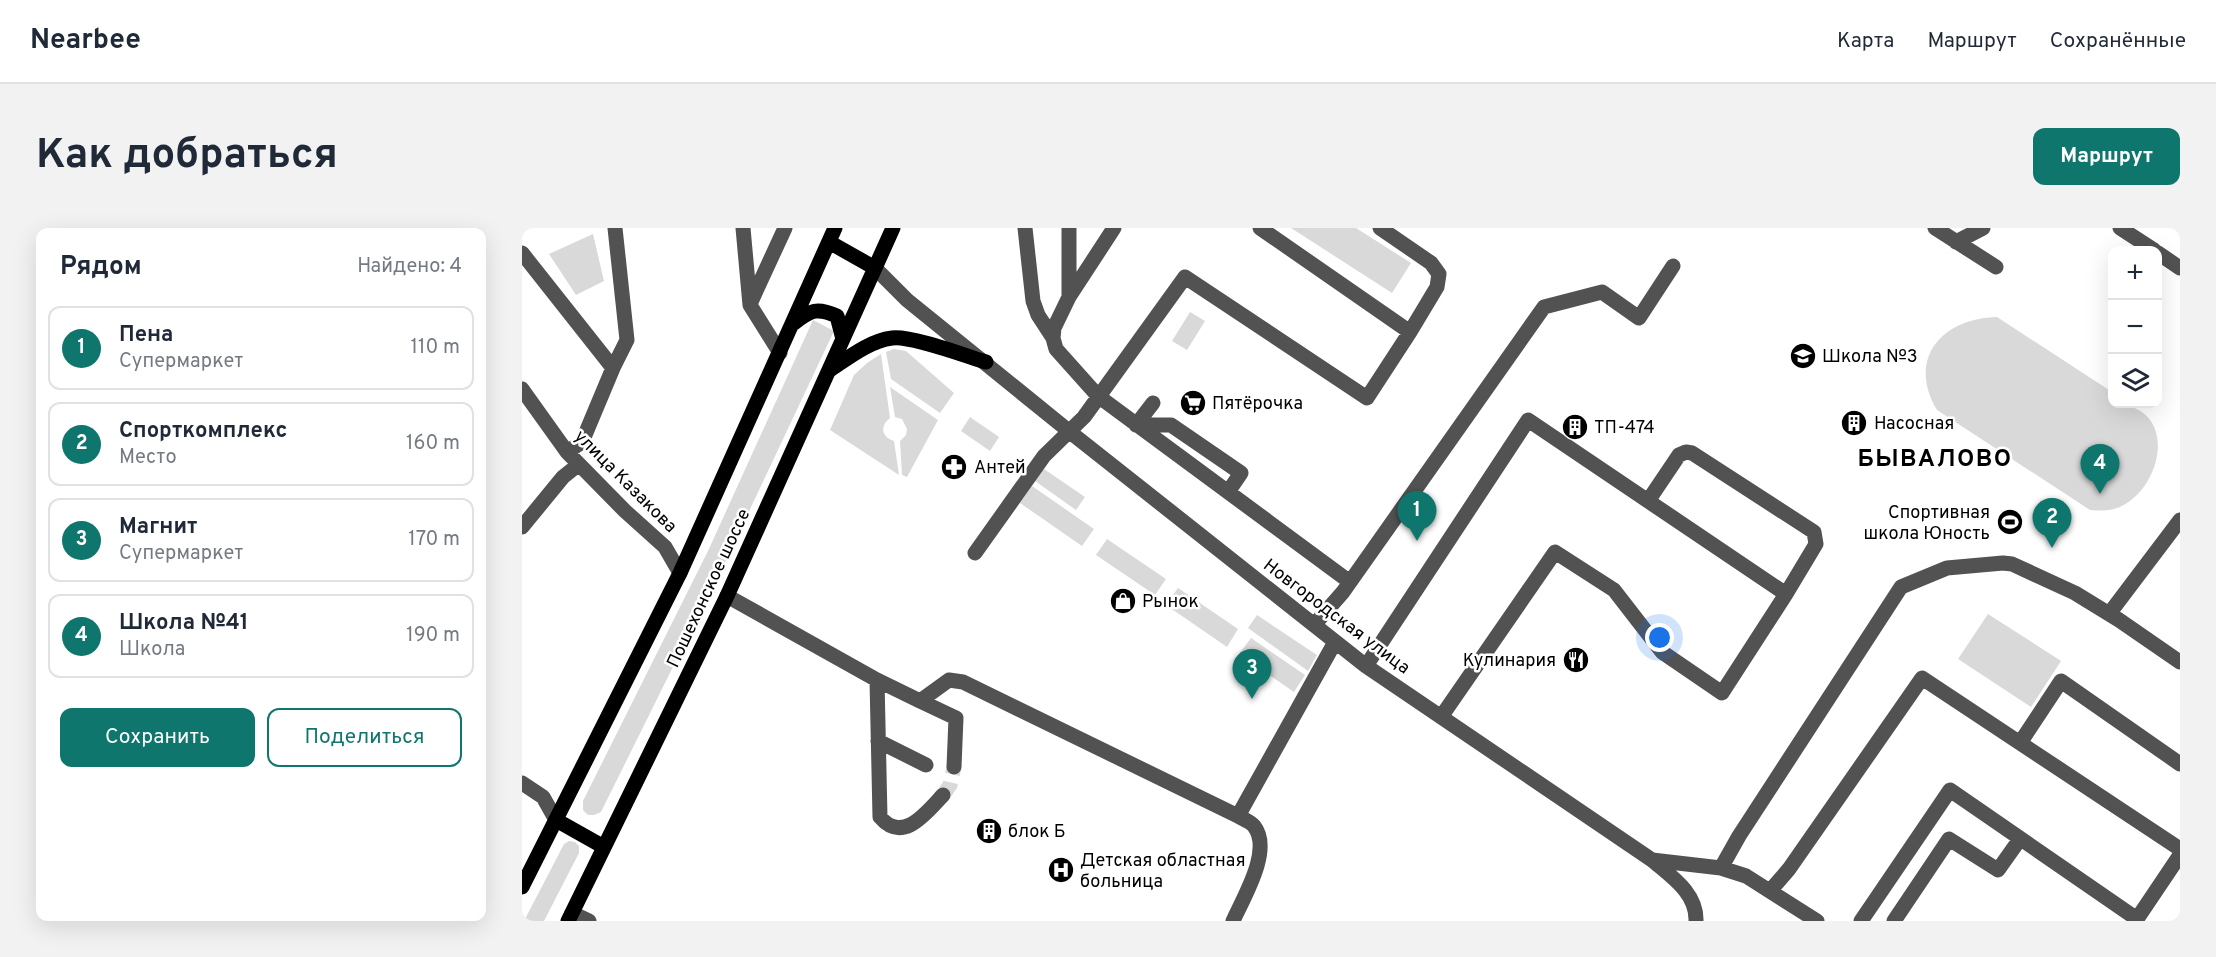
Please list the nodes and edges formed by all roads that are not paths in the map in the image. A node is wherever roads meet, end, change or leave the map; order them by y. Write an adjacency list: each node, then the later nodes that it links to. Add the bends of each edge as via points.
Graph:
1 (615, 228): 30 (street, via 627,340)
2 (743, 228): 23 (street)
3 (785, 228): 23 (street)
4 (893, 228): 20 (main road, Пошехонское шоссе)
5 (1025, 228): 26 (street, via 1033,301)
6 (1069, 228): 22 (street)
7 (1114, 228): 22 (street)
8 (1260, 228): 25 (street)
9 (1380, 228): 25 (street, via 1431,263 1439,274 1437,288)
10 (1935, 228): 14 (street)
11 (1982, 228): 14 (street)
12 (2120, 228): 15 (street)
13 (832, 235): 20 (main road, Пошехонское шоссе); 24 (main road, Пошехонское шоссе)
14 (1956, 242): 19 (street)
15 (2148, 246)
16 (522, 253): 30 (street)
17 (2162, 256): 21 (street)
18 (1673, 266): 45 (street, via 1639,318 1602,292 1544,307)
19 (1996, 267)
20 (875, 268): 27 (main road, Пошехонское шоссе); 29 (street, Новгородская улица)
21 (2180, 268)
22 (1069, 297): 26 (street)
23 (750, 305): 28 (street)
24 (793, 323): 27 (main road, via 809,312 824,310 837,316); 28 (main road, Пошехонское шоссе)
25 (1410, 332): 33 (street, via 1367,398 1185,277)
26 (1053, 338): 33 (street, via 1056,349)
27 (843, 339): 31 (main road, Пошехонское шоссе)
28 (780, 353): 44 (main road, Пошехонское шоссе)
29 (986, 363): 31 (main road, via 893,338 862,349); 36 (street, Новгородская улица)
30 (613, 368): 37 (street, via 582,442)
31 (830, 370): 47 (main road, Пошехонское шоссе)
32 (522, 389): 37 (street, улица Казакова)
33 (1098, 396): 35 (street); 36 (street)
34 (1153, 403): 35 (street)
35 (1137, 425): 39 (street); 39 (street, via 1171,425 1241,474)
36 (1070, 432): 43 (street, via 1044,456); 49 (street, Новгородская улица)
37 (567, 452): 38 (street, улица Казакова)
38 (578, 465): 42 (street, via 563,477); 44 (street, улица Казакова, via 665,547)
39 (1228, 492): 45 (street)
40 (1647, 501): 46 (street); 46 (street, via 1679,455 1692,453 1814,532 1816,544); 52 (street, via 1528,420)
41 (2180, 520): 48 (street)
42 (522, 527)
43 (975, 553)
44 (680, 573): 64 (main road, Пошехонское шоссе)
45 (1350, 582): 49 (street)
46 (1786, 594): 55 (street, via 1722,693 1662,652 1614,590 1555,552)
47 (727, 596): 53 (street); 66 (main road, Пошехонское шоссе)
48 (2109, 614): 51 (street); 70 (street, via 2075,593 2012,564 1947,568 1901,587)
49 (1314, 625): 50 (street, Новгородская улица)
50 (1335, 642): 52 (street, Новгородская улица); 63 (street)
51 (2180, 662)
52 (1366, 666): 55 (street, Новгородская улица)
53 (878, 680): 54 (street); 56 (street)
54 (920, 701): 60 (street, via 956,718); 63 (street, via 949,680 963,682)
55 (1441, 717): 69 (street, Новгородская улица)
56 (878, 741): 59 (street); 62 (street, via 880,817 887,825 900,828 915,823)
57 (2020, 743): 58 (street, via 2061,681); 67 (street); 72 (street, via 1922,678)
58 (2180, 764)
59 (926, 765)
60 (954, 767)
61 (522, 783): 64 (street, via 543,797)
62 (943, 795)
63 (1238, 816): 75 (street, via 1255,826 1260,859)
64 (556, 820): 66 (main road); 71 (main road, Пошехонское шоссе)
65 (2020, 839): 68 (street, via 2137,919); 78 (street, via 1950,790); 79 (street, via 1998,870 1949,839)
66 (604, 847): 73 (main road, Пошехонское шоссе)
67 (2180, 849)
68 (2180, 855)
69 (1652, 860): 70 (street, Новгородская улица); 76 (street, via 1691,896)
70 (1721, 868): 72 (street, Новгородская улица, via 1746,876)
71 (522, 887)
72 (1770, 891): 77 (street, Новгородская улица)
73 (570, 917): 74 (street)
74 (589, 921)
75 (1233, 921)
76 (1696, 921)
77 (1817, 921)
78 (1861, 921)
79 (1894, 921)

